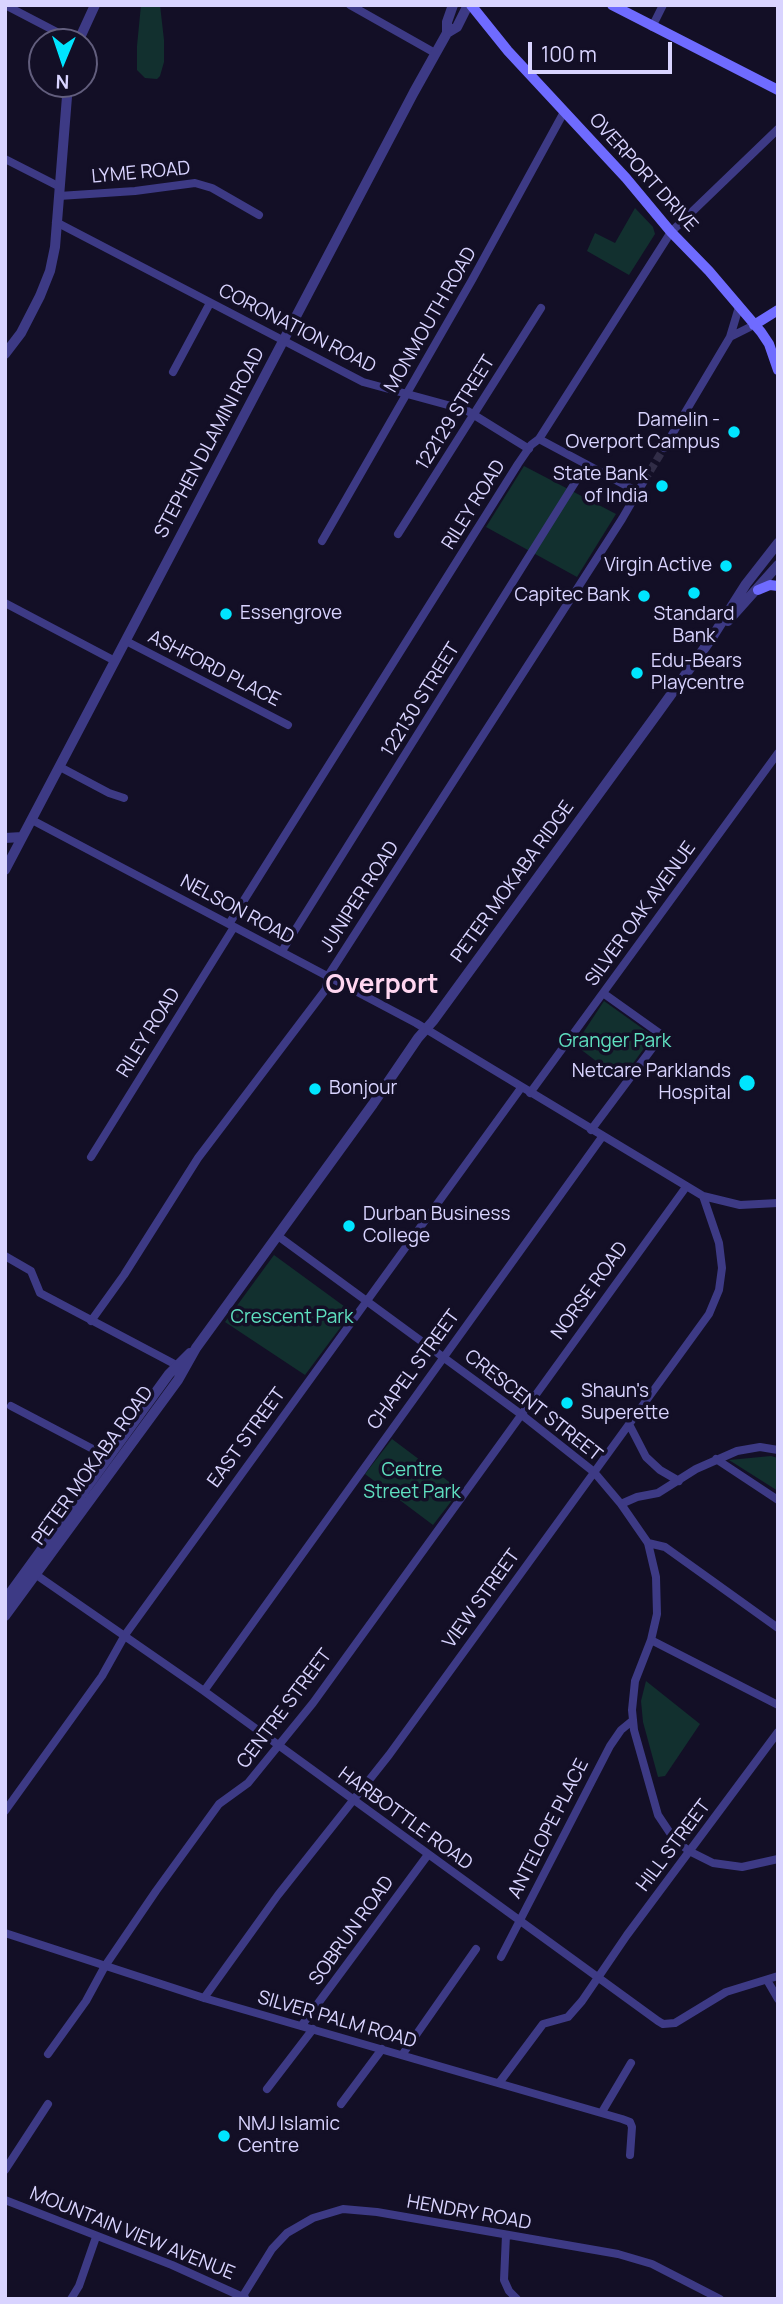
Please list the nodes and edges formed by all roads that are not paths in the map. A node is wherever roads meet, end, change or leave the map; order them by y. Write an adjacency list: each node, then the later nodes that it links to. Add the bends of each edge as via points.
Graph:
1 (5, 5): 9 (street)
2 (95, 5): 10 (street)
3 (350, 5): 12 (street)
4 (453, 5): 11 (street, STEPHEN DLAMINI ROAD)
5 (469, 5): 11 (street, STEPHEN DLAMINI ROAD, via 457,27); 15 (main road, OVERPORT DRIVE)
6 (612, 5): 8 (main road)
7 (663, 5): 8 (street)
8 (652, 27): 13 (main road)
9 (50, 28)
10 (84, 28)
11 (447, 33): 12 (street, STEPHEN DLAMINI ROAD)
12 (435, 53): 28 (street, STEPHEN DLAMINI ROAD)
13 (778, 90)
14 (67, 98): 18 (street)
15 (564, 112): 21 (main road, OVERPORT DRIVE); 32 (street, MONMOUTH ROAD)
16 (778, 129): 21 (street, RILEY ROAD)
17 (5, 159): 18 (street)
18 (59, 191): 19 (street, LYME ROAD, via 135,191 195,183); 20 (street)
19 (259, 215)
20 (56, 222): 22 (street, CORONATION ROAD); 29 (street, via 50,271 21,333)
21 (671, 232): 23 (main road, OVERPORT DRIVE); 34 (street, RILEY ROAD)
22 (210, 303): 28 (street, CORONATION ROAD); 31 (street)
23 (739, 307): 26 (main road, OVERPORT DRIVE); 27 (street)
24 (541, 308): 33 (street, 122129 STREET)
25 (778, 310): 26 (main road)
26 (754, 325): 27 (street); 30 (main road, OVERPORT DRIVE, via 769,344)
27 (730, 337): 35 (street)
28 (284, 340): 32 (street, CORONATION ROAD, via 363,382); 48 (street, STEPHEN DLAMINI ROAD)
29 (5, 354)
30 (778, 370)
31 (173, 372)
32 (407, 393): 33 (street, CORONATION ROAD); 41 (street, MONMOUTH ROAD)
33 (474, 414): 36 (street, CORONATION ROAD); 40 (street, 122129 STREET)
34 (539, 439): 36 (street, RILEY ROAD); 37 (street)
35 (664, 448)
36 (528, 449): 58 (street, RILEY ROAD)
37 (586, 465): 39 (street); 59 (street, 122130 STREET)
38 (644, 481): 39 (street, JUNIPER ROAD)
39 (638, 492): 60 (street, JUNIPER ROAD)
40 (398, 534)
41 (322, 541)
42 (778, 543): 47 (street, PETER MOKABA RIDGE)
43 (778, 565): 45 (street, PETER MOKABA RIDGE)
44 (778, 586): 45 (main road)
45 (758, 590): 47 (street, PETER MOKABA RIDGE)
46 (5, 603): 49 (street)
47 (711, 639): 62 (street, PETER MOKABA RIDGE)
48 (126, 641): 49 (street, STEPHEN DLAMINI ROAD); 50 (street, ASHFORD PLACE)
49 (115, 661): 52 (street, STEPHEN DLAMINI ROAD)
50 (288, 725)
51 (778, 753): 61 (street, SILVER OAK AVENUE)
52 (60, 767): 53 (street); 54 (street, STEPHEN DLAMINI ROAD)
53 (124, 797)
54 (32, 820): 55 (street, STEPHEN DLAMINI ROAD); 58 (street, NELSON ROAD)
55 (22, 837): 56 (street); 57 (street, STEPHEN DLAMINI ROAD)
56 (5, 838)
57 (7, 864)
58 (232, 925): 59 (street, NELSON ROAD); 67 (street, RILEY ROAD)
59 (282, 951): 60 (street, NELSON ROAD)
60 (328, 976): 62 (street, NELSON ROAD); 74 (street, JUNIPER ROAD, via 324,993 198,1158)
61 (603, 993): 64 (street, SILVER OAK AVENUE); 65 (street, via 662,1035)
62 (426, 1030): 63 (street, NELSON ROAD); 71 (street, PETER MOKABA RIDGE)
63 (521, 1088): 64 (street, NELSON ROAD); 73 (street, EAST STREET)
64 (530, 1093): 65 (street, NELSON ROAD)
65 (591, 1130): 66 (street, NELSON ROAD)
66 (602, 1137): 68 (street, NELSON ROAD); 75 (street, CHAPEL STREET)
67 (91, 1157)
68 (686, 1186): 69 (street, NELSON ROAD); 78 (street, NORSE ROAD)
69 (703, 1196): 70 (street, NELSON ROAD, via 740,1205); 79 (street, VIEW STREET, via 721,1256 715,1303)
70 (778, 1203)
71 (278, 1236): 73 (street, CRESCENT STREET); 76 (street, PETER MOKABA RIDGE)
72 (5, 1256): 74 (street, via 31,1271 40,1293)
73 (366, 1301): 75 (street, CRESCENT STREET); 95 (street, EAST STREET)
74 (91, 1321): 76 (street)
75 (442, 1357): 78 (street, CRESCENT STREET); 97 (street, CHAPEL STREET)
76 (180, 1367): 82 (street, PETER MOKABA ROAD); 89 (street, PETER MOKABA ROAD)
77 (11, 1406): 82 (street)
78 (522, 1415): 84 (street, CRESCENT STREET); 101 (street, CENTRE STREET)
79 (630, 1426): 84 (street, VIEW STREET); 85 (street, via 646,1457)
80 (778, 1438): 81 (street)
81 (774, 1449): 83 (street, via 737,1451)
82 (108, 1457): 88 (street, PETER MOKABA ROAD)
83 (716, 1459): 85 (street); 86 (street)
84 (594, 1472): 87 (street, CRESCENT STREET); 102 (street, VIEW STREET)
85 (679, 1481): 87 (street)
86 (778, 1500)
87 (621, 1504): 90 (street, CRESCENT STREET)
88 (68, 1512): 89 (street); 92 (street, PETER MOKABA ROAD)
89 (78, 1517): 91 (street, PETER MOKABA ROAD)
90 (648, 1543): 94 (street, via 665,1547); 96 (street, CRESCENT STREET, via 657,1595)
91 (35, 1574): 93 (street, PETER MOKABA ROAD); 95 (street, HARBOTTLE ROAD)
92 (5, 1600)
93 (5, 1616)
94 (778, 1628)
95 (125, 1635): 97 (street, HARBOTTLE ROAD); 103 (street, EAST STREET, via 102,1676)
96 (651, 1640): 98 (street); 99 (street, CRESCENT STREET, via 635,1681)
97 (204, 1691): 101 (street, HARBOTTLE ROAD)
98 (778, 1705)
99 (632, 1721): 104 (street, CRESCENT STREET, via 658,1815 674,1839); 107 (street, ANTELOPE PLACE, via 610,1746)
100 (778, 1732): 104 (street, HILL STREET)
101 (279, 1746): 102 (street, HARBOTTLE ROAD); 111 (street, CENTRE STREET, via 248,1783 219,1804)
102 (352, 1801): 105 (street, HARBOTTLE ROAD); 115 (street, VIEW STREET)
103 (5, 1811)
104 (690, 1852): 106 (street, CRESCENT STREET, via 727,1866); 113 (street, HILL STREET)
105 (427, 1856): 107 (street, HARBOTTLE ROAD); 117 (street, SOBRUN ROAD)
106 (778, 1859)
107 (519, 1922): 110 (street, ANTELOPE PLACE); 113 (street, HARBOTTLE ROAD)
108 (5, 1933): 111 (street, SILVER PALM ROAD)
109 (476, 1949): 121 (street)
110 (501, 1957)
111 (105, 1966): 115 (street, SILVER PALM ROAD); 120 (street, CENTRE STREET)
112 (778, 1976): 114 (street)
113 (597, 1978): 114 (street, HARBOTTLE ROAD, via 668,2024 686,2019 726,1992); 123 (street, HILL STREET, via 572,2014 540,2027)
114 (767, 1980): 116 (street)
115 (204, 1998): 117 (street, SILVER PALM ROAD)
116 (778, 1999)
117 (302, 2025): 118 (street, SILVER PALM ROAD)
118 (313, 2029): 119 (street, SILVER PALM ROAD); 124 (street)
119 (382, 2049): 121 (street, SILVER PALM ROAD); 126 (street)
120 (48, 2054)
121 (402, 2055): 123 (street, SILVER PALM ROAD)
122 (631, 2063): 127 (street)
123 (499, 2083): 127 (street, SILVER PALM ROAD)
124 (267, 2089)
125 (48, 2104): 129 (street)
126 (341, 2104)
127 (602, 2112): 128 (street, SILVER PALM ROAD, via 631,2124)
128 (629, 2155)
129 (5, 2171)
130 (5, 2200): 132 (street, MOUNTAIN VIEW AVENUE)
131 (506, 2235): 133 (street, HENDRY ROAD, via 377,2212 334,2211 287,2233); 135 (street, via 504,2280); 136 (street, HENDRY ROAD, via 636,2259)
132 (96, 2237): 133 (street, MOUNTAIN VIEW AVENUE); 134 (street)
133 (243, 2298)
134 (71, 2299)
135 (517, 2299)
136 (720, 2299)

